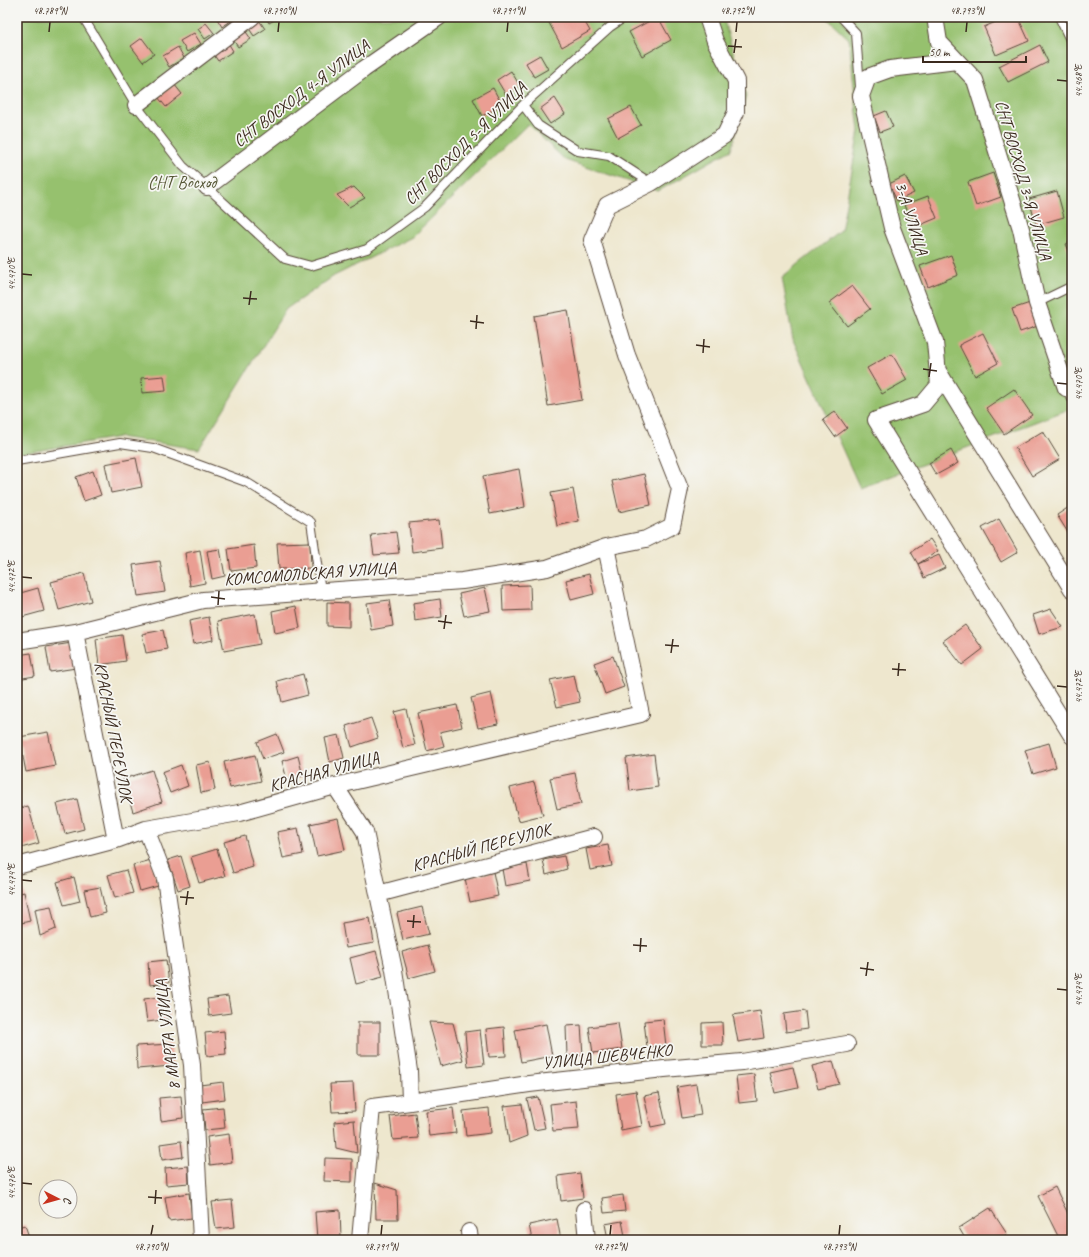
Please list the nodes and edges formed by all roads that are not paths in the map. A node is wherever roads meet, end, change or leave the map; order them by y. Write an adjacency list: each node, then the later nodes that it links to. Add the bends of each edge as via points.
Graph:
1 (83, 17): 12 (lane)
2 (252, 17): 12 (street)
3 (439, 17): 15 (street, СНТ ВОСХОД 4-Я УЛИЦА, via 364,69)
4 (625, 17): 13 (lane, СНТ ВОСХОД 5-Я УЛИЦА, via 610,27)
5 (707, 17): 14 (street, via 715,41 736,81 736,112 725,136)
6 (841, 17): 11 (lane, via 856,33)
7 (935, 17): 10 (street, СНТ ВОСХОД 3-Я УЛИЦА, via 939,42)
8 (1059, 17): 9 (lane)
9 (1072, 44)
10 (957, 61): 11 (street, via 890,69 868,77); 17 (street, СНТ ВОСХОД 3-Я УЛИЦА, via 975,80 1021,229)
11 (861, 96): 18 (street, 3-А УЛИЦА, via 892,228 935,342)
12 (136, 105): 15 (lane, via 183,166)
13 (523, 105): 14 (lane, via 538,125 578,151 609,156); 15 (lane, СНТ ВОСХОД 5-Я УЛИЦА, via 425,207 367,250 311,266 285,259)
14 (651, 183): 21 (street, КОМСОМОЛЬСКАЯ УЛИЦА, via 607,205 592,240 627,355 680,489 672,526 646,539)
15 (207, 187)
16 (1072, 286): 17 (lane)
17 (1037, 303): 19 (street, СНТ ВОСХОД 3-Я УЛИЦА)
18 (938, 371): 22 (street); 26 (street, 3-А УЛИЦА, via 939,385 923,404 876,420)
19 (1069, 394)
20 (17, 461): 23 (lane, via 120,442 153,448 246,482 311,522)
21 (606, 547): 23 (street, КОМСОМОЛЬСКАЯ УЛИЦА, via 547,568 462,581); 27 (street, КРАСНАЯ УЛИЦА, via 641,714)
22 (1072, 589)
23 (321, 591): 24 (street, КОМСОМОЛЬСКАЯ УЛИЦА, via 203,600)
24 (76, 632): 25 (street, КОМСОМОЛЬСКАЯ УЛИЦА); 30 (street, КРАСНЫЙ ПЕРЕУЛОК)
25 (17, 641)
26 (1072, 736)
27 (335, 786): 28 (street, КРАСНАЯ УЛИЦА, via 239,813); 32 (street, via 365,832)
28 (146, 829): 30 (street, КРАСНАЯ УЛИЦА); 36 (street, 8 МАРТА УЛИЦА, via 165,878 192,1065)
29 (594, 837): 32 (street, КРАСНЫЙ ПЕРЕУЛОК)
30 (116, 840): 31 (street, КРАСНАЯ УЛИЦА)
31 (17, 866)
32 (378, 894): 34 (street, via 394,970 409,1071)
33 (847, 1044): 34 (street, УЛИЦА ШЕВЧЕНКО, via 742,1062 529,1084)
34 (410, 1102): 37 (street, УЛИЦА ШЕВЧЕНКО, via 372,1107)
35 (584, 1210): 38 (street)
36 (201, 1240)
37 (360, 1240)
38 (587, 1240)

